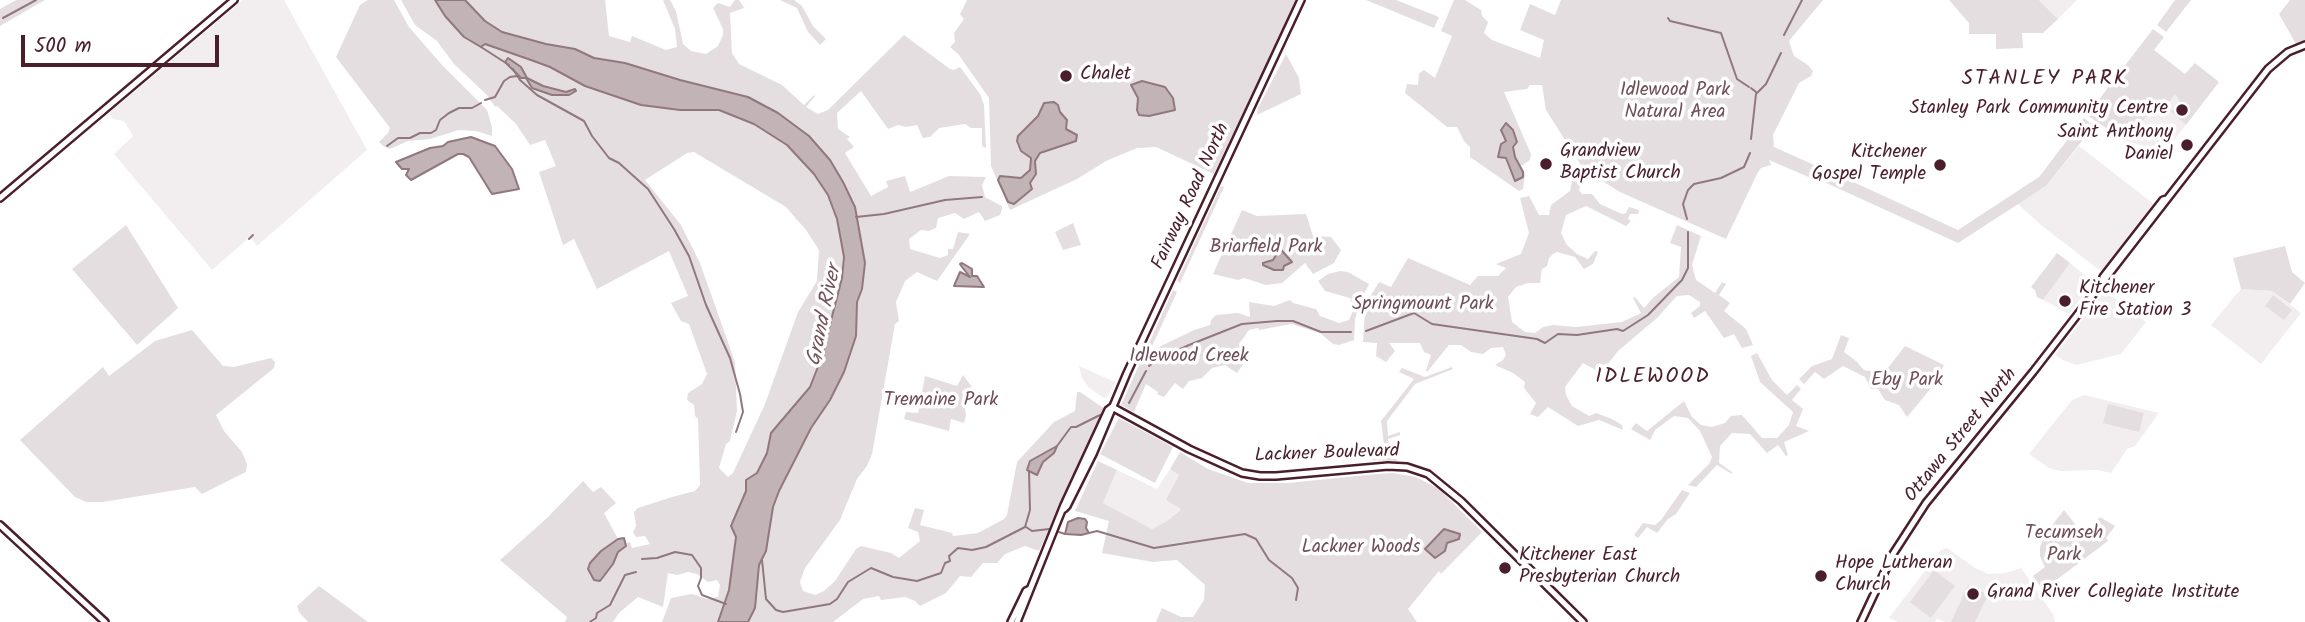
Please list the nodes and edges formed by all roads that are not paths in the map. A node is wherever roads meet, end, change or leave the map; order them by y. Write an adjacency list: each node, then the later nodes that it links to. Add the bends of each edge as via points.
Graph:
1 (234, 0): 4 (main road)
2 (1301, 0): 5 (main road, Fairway Road North)
3 (2305, 45): 13 (main road, Ottawa Street North, via 2268,69 2034,372 1926,503 1893,554)
4 (0, 198)
5 (1112, 407): 6 (main road, Lackner Boulevard); 7 (main road, Fairway Road North); 8 (main road, Fairway Road North)
6 (1124, 413): 7 (main road); 12 (main road, Lackner Boulevard, via 1242,473 1276,476 1388,466 1428,474 1461,500)
7 (1108, 420): 8 (main road, Fairway Road North)
8 (1063, 509): 11 (main road, Fairway Road North)
9 (0, 524): 10 (main road)
10 (104, 622)
11 (1014, 622)
12 (1583, 622)
13 (1861, 622)

